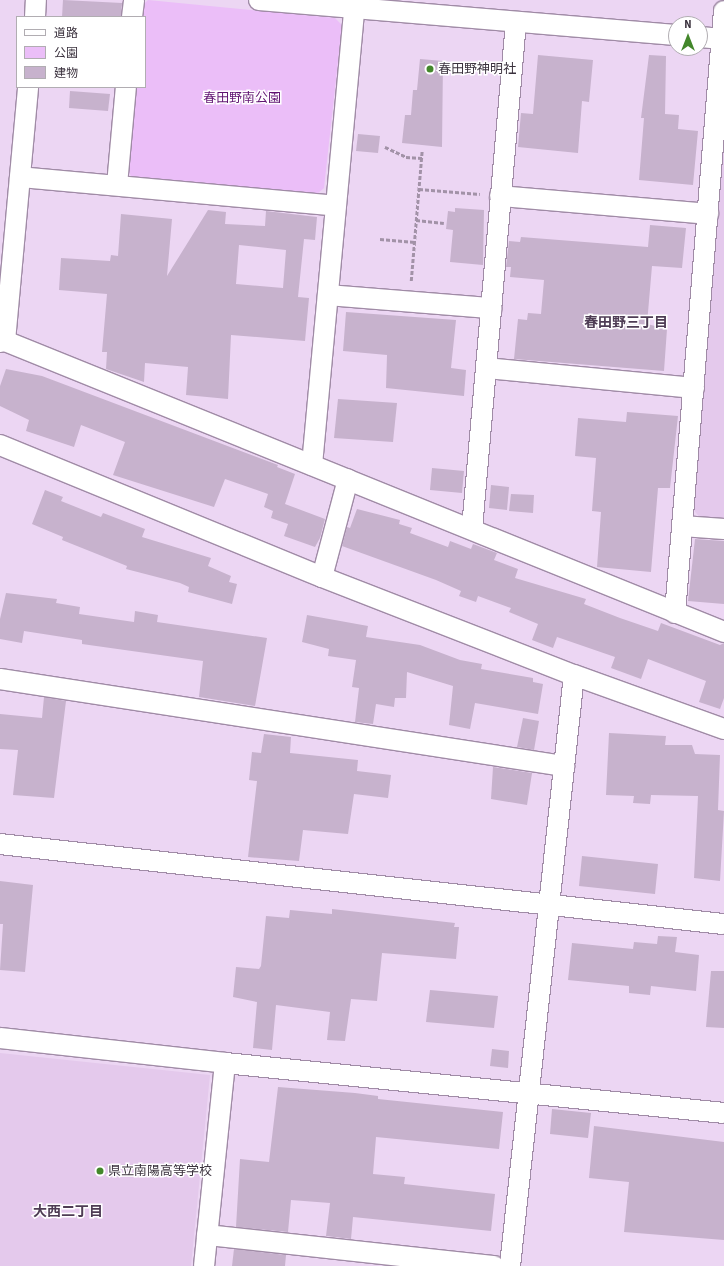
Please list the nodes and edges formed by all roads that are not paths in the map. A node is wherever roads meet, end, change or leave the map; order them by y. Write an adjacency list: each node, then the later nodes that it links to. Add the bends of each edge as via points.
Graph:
1 (36, 0): 7 (street)
2 (134, 0): 8 (street)
3 (259, 0): 4 (street)
4 (354, 8): 5 (street); 18 (street)
5 (450, 8): 9 (street)
6 (724, 11): 12 (street)
7 (34, 16)
8 (132, 16)
9 (516, 22): 10 (street); 17 (street)
10 (668, 34)
11 (708, 38): 12 (street)
12 (722, 39): 19 (street)
13 (28, 88): 15 (street)
14 (126, 88): 16 (street)
15 (20, 177): 16 (street); 22 (street)
16 (117, 185): 18 (street)
17 (500, 196): 19 (street); 21 (street)
18 (336, 206): 20 (street)
19 (708, 214): 24 (street)
20 (328, 295): 21 (street); 26 (street)
21 (491, 308): 23 (street)
22 (3, 342): 26 (street)
23 (486, 368): 24 (street); 29 (street)
24 (694, 388): 28 (street)
25 (0, 445): 31 (street)
26 (312, 465): 27 (street)
27 (348, 480): 29 (street); 31 (street)
28 (682, 526): 30 (street); 32 (street)
29 (472, 529): 32 (street)
30 (724, 529)
31 (322, 578): 34 (street)
32 (675, 613): 33 (street)
33 (724, 632)
34 (574, 675): 36 (street); 37 (street)
35 (0, 679): 37 (street)
36 (724, 729)
37 (564, 766): 39 (street)
38 (0, 844): 39 (street)
39 (549, 903): 40 (street); 43 (street)
40 (724, 924)
41 (0, 1038): 42 (street)
42 (225, 1062): 43 (street); 45 (street)
43 (529, 1093): 44 (street); 48 (street)
44 (724, 1113)
45 (207, 1236): 46 (street); 47 (street)
46 (204, 1266)
47 (494, 1266)
48 (510, 1266)

